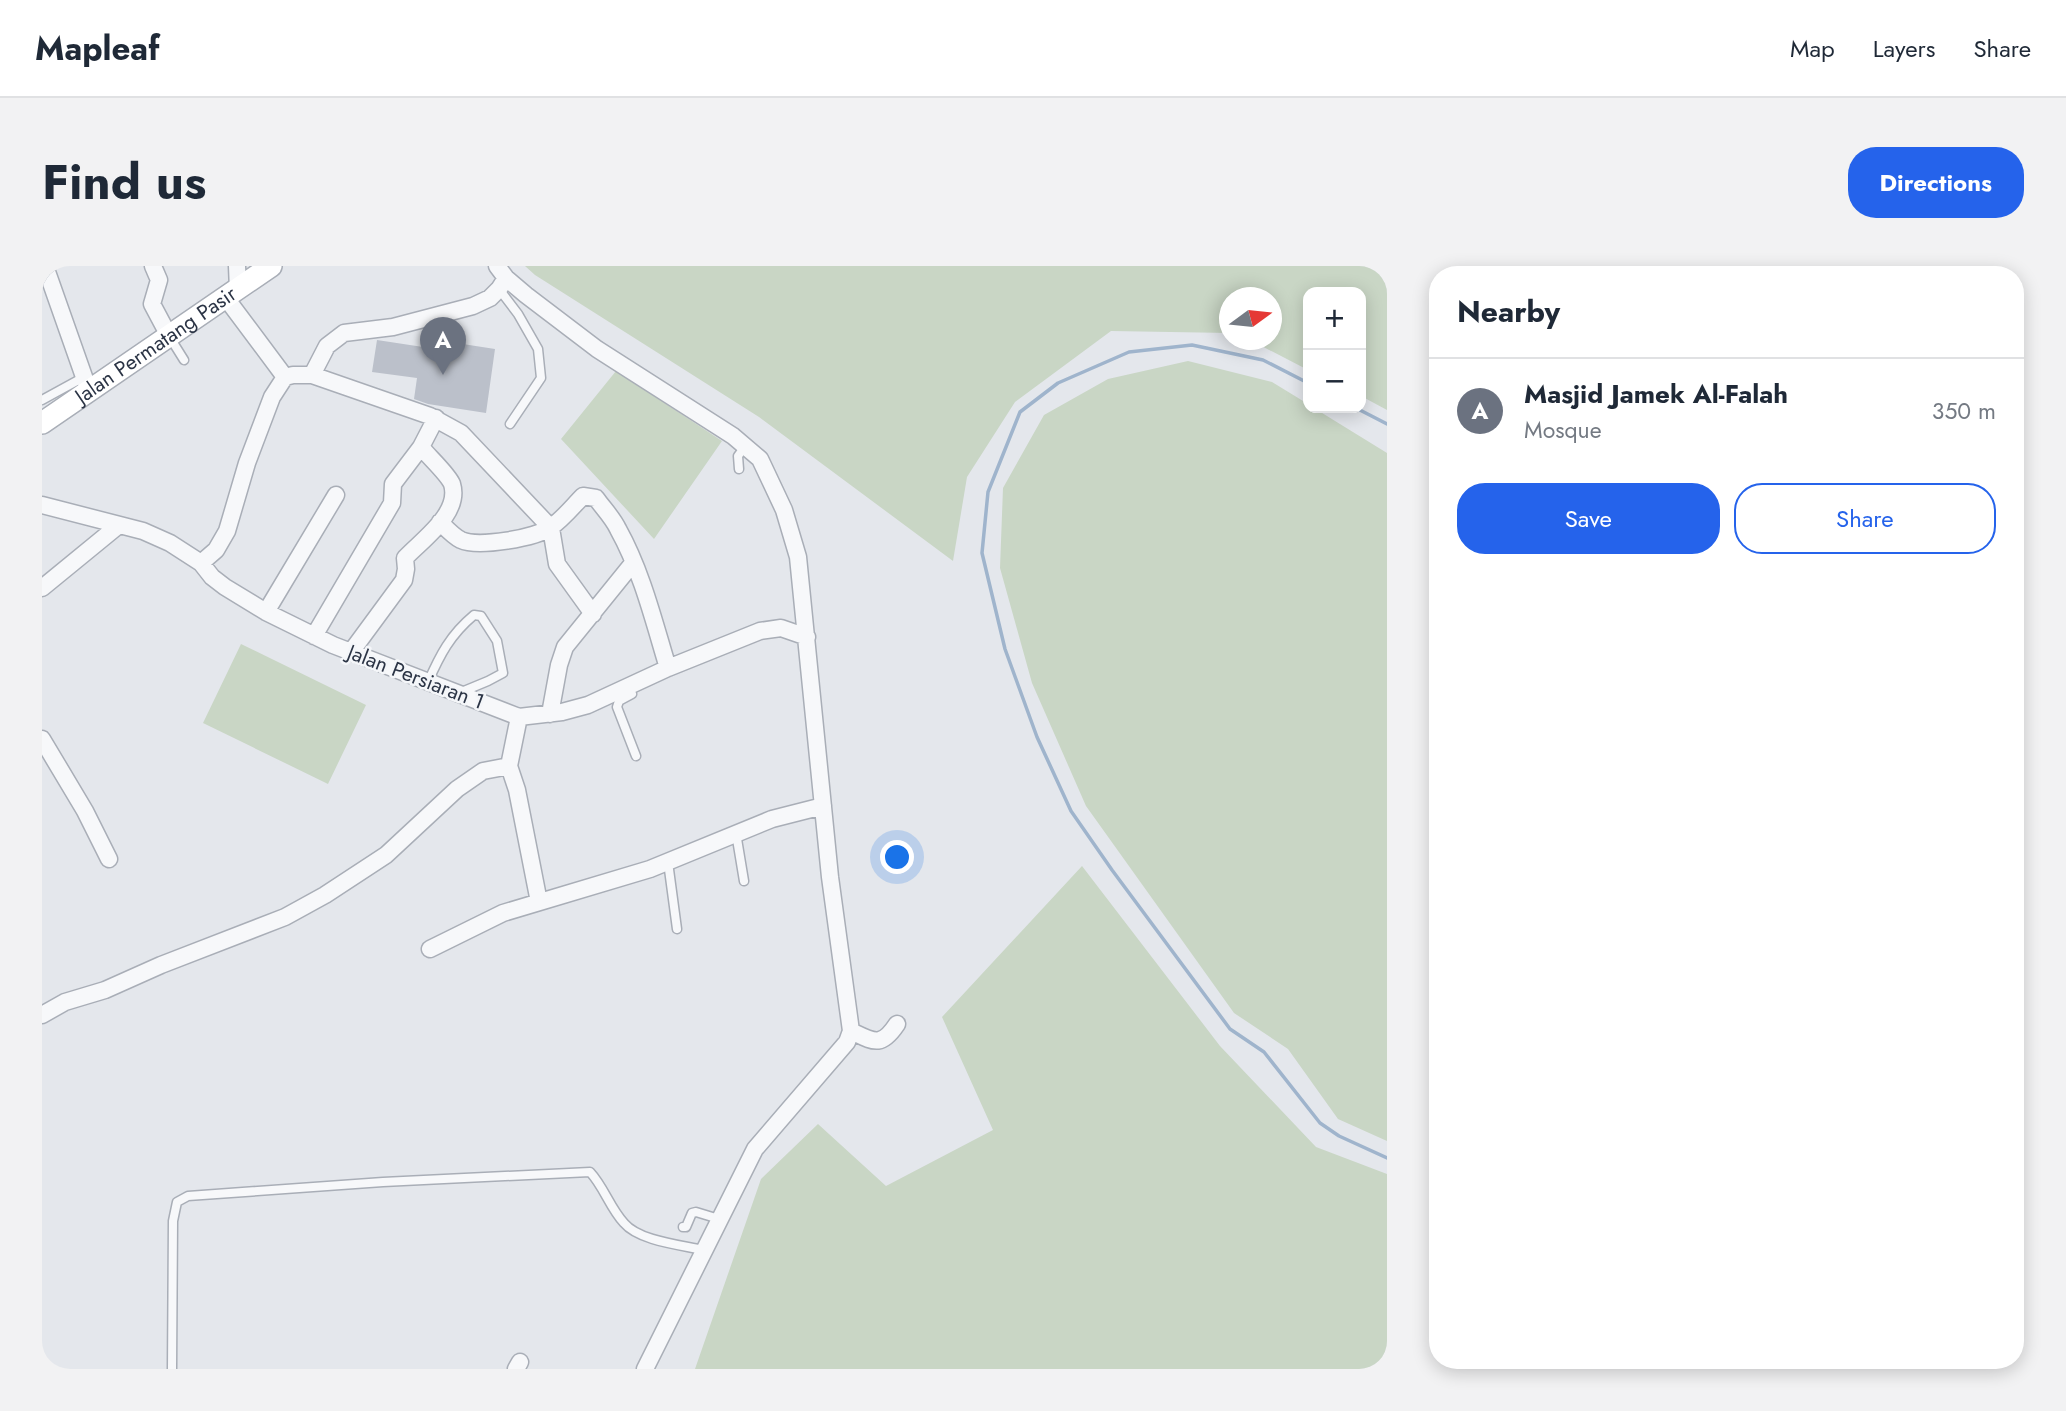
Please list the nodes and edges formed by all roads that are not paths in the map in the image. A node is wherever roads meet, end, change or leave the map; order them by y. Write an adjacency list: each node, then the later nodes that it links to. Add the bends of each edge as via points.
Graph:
1 (45, 266): 11 (street)
2 (153, 266): 7 (street, via 159,280 152,304)
3 (237, 266): 6 (street)
4 (271, 266): 6 (main road, Jalan Permatang Pasir)
5 (501, 278): 9 (street, via 490,298 473,306 393,327 344,333 327,346); 15 (lane, via 538,349 541,378); 16 (street, via 597,349)
6 (232, 294): 7 (main road, Jalan Permatang Pasir); 10 (street)
7 (169, 336): 8 (lane); 11 (main road, Jalan Permatang Pasir)
8 (184, 360)
9 (312, 375): 10 (street); 13 (street)
10 (285, 377): 24 (street, via 272,397 247,463 227,531)
11 (86, 384): 12 (lane); 14 (main road, Jalan Permatang Pasir)
12 (42, 400)
13 (436, 418): 17 (street); 23 (street, via 461,433)
14 (42, 423)
15 (510, 424)
16 (746, 445): 18 (lane, via 738,456); 30 (street, via 760,459 784,510 798,557)
17 (421, 447): 21 (street, via 452,482 450,513); 29 (street, via 393,484 392,503)
18 (739, 469)
19 (336, 495): 27 (street)
20 (42, 505): 22 (street, Jalan Persiaran 1)
21 (440, 522): 23 (street, via 459,539 472,543); 31 (street, via 405,558 404,580)
22 (119, 525): 24 (street, Jalan Persiaran 1, via 170,543); 26 (street)
23 (551, 528): 25 (street, via 583,496 596,498 618,528); 28 (street, via 557,564)
24 (201, 563): 27 (street, Jalan Persiaran 1, via 225,587)
25 (633, 563): 28 (street); 32 (street)
26 (42, 588)
27 (266, 612): 29 (street, Jalan Persiaran 1)
28 (593, 614): 36 (street, via 565,647)
29 (314, 636): 31 (street, Jalan Persiaran 1)
30 (807, 637): 32 (street, Jalan Persiaran 1, via 781,628 760,631); 41 (street)
31 (351, 652): 33 (street, Jalan Persiaran 1)
32 (668, 668): 34 (street, Jalan Persiaran 1)
33 (428, 682): 35 (street, Jalan Persiaran 1); 35 (lane, via 443,649 474,615 481,616 497,641 503,673)
34 (631, 691): 36 (street, Jalan Persiaran 1); 39 (lane, via 617,708)
35 (456, 694): 37 (street, Jalan Persiaran 1)
36 (550, 713): 37 (street, Jalan Persiaran 1)
37 (519, 717): 40 (street)
38 (42, 739): 43 (street)
39 (636, 756)
40 (509, 766): 46 (street); 49 (street, via 483,771 386,855 285,917)
41 (823, 806): 42 (street, via 772,818); 51 (street)
42 (736, 833): 44 (street); 45 (lane)
43 (108, 859)
44 (668, 862): 46 (street); 47 (lane)
45 (744, 881)
46 (540, 902): 48 (street, via 503,914)
47 (677, 929)
48 (430, 949)
49 (42, 1015)
50 (897, 1024): 51 (street, via 878,1042)
51 (851, 1031): 52 (street, via 755,1149)
52 (719, 1219): 53 (lane, via 696,1212); 54 (street)
53 (683, 1227)
54 (703, 1250): 55 (lane, via 642,1236 624,1224 590,1172 188,1196 177,1202 173,1221); 56 (street)
55 (172, 1369)
56 (645, 1369)

